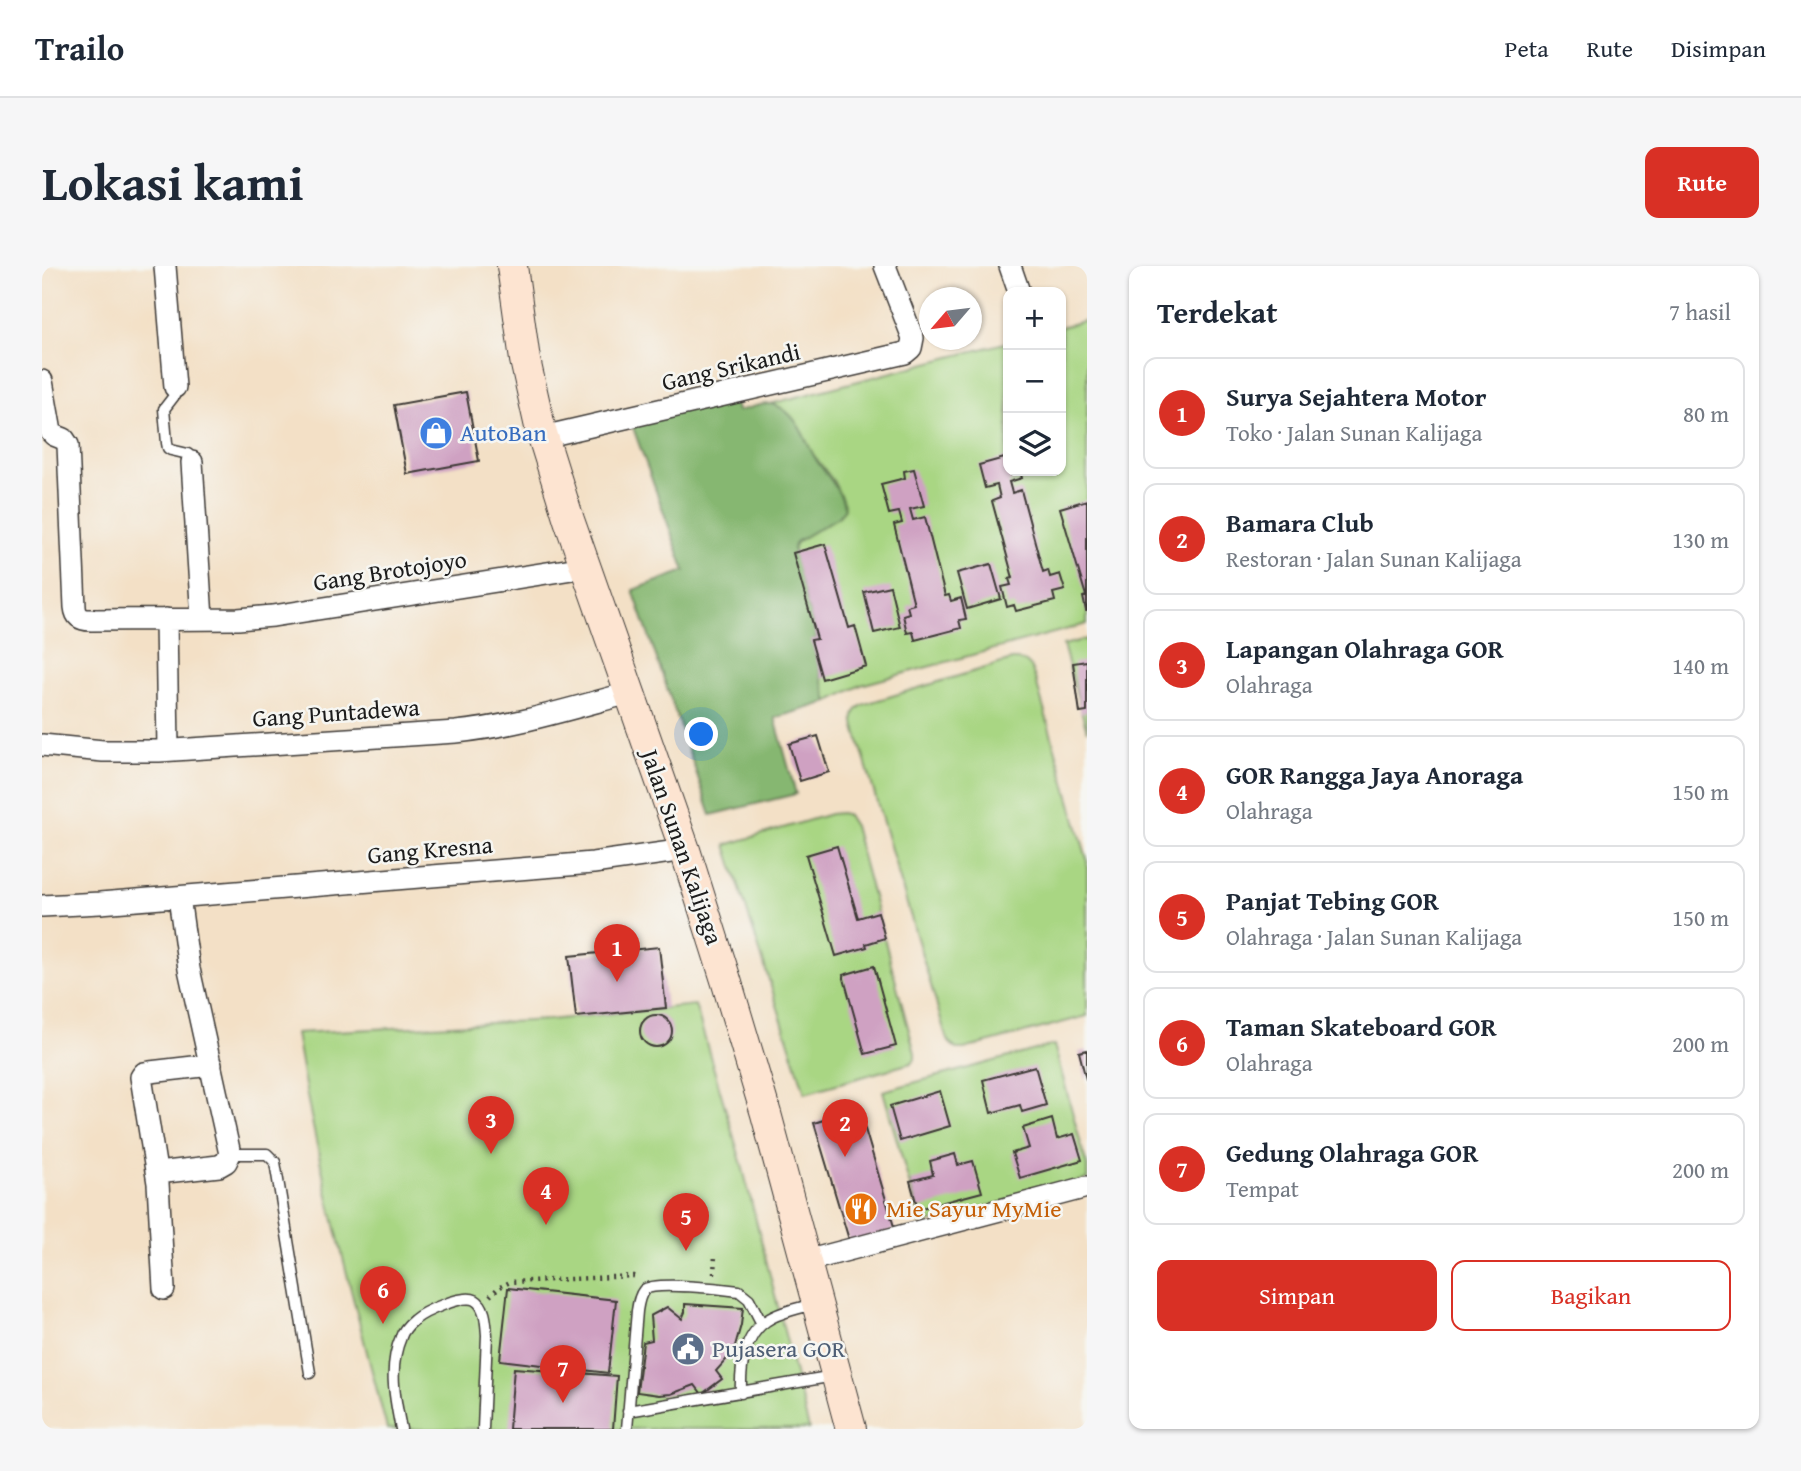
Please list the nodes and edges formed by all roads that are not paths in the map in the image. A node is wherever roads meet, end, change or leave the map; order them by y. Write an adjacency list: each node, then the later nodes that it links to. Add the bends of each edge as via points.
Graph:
1 (165, 266): 7 (street)
2 (512, 266): 8 (main road, Jalan Sunan Kalijaga, via 525,360)
3 (885, 266): 8 (street, Gang Srikandi, via 913,338 911,348 898,355)
4 (1016, 268): 5 (street)
5 (1018, 287)
6 (42, 381): 11 (street, Gang Brotojoyo, via 51,432 68,446 76,612 91,620)
7 (176, 387): 9 (lane, via 164,409 166,443 171,450 188,454)
8 (543, 437): 10 (main road, Jalan Sunan Kalijaga)
9 (192, 462): 12 (street)
10 (585, 567): 12 (street, Gang Brotojoyo, via 285,614); 13 (main road, Jalan Sunan Kalijaga)
11 (166, 619): 12 (street, Gang Brotojoyo); 15 (street)
12 (202, 619)
13 (629, 693): 15 (street, Gang Puntadewa, via 481,730); 16 (main road, Jalan Sunan Kalijaga)
14 (42, 745): 15 (street, Gang Puntadewa, via 103,751)
15 (168, 750)
16 (685, 850): 17 (street, Gang Kresna, via 593,863); 23 (main road, Jalan Sunan Kalijaga)
17 (179, 897): 18 (street, Gang Kresna); 19 (street, via 189,969)
18 (42, 906)
19 (211, 1065): 20 (street); 21 (street, via 141,1076)
20 (230, 1154): 21 (street, via 219,1166); 27 (lane, via 267,1154 275,1162)
21 (157, 1172): 24 (street)
22 (1087, 1187): 23 (street)
23 (806, 1261): 25 (main road, Jalan Sunan Kalijaga)
24 (164, 1289)
25 (817, 1303): 26 (lane); 28 (main road, Jalan Sunan Kalijaga)
26 (762, 1324): 29 (lane, via 744,1356); 30 (lane, via 742,1292 665,1286 646,1289 639,1297)
27 (310, 1373)
28 (837, 1376): 29 (lane); 34 (main road, Jalan Sunan Kalijaga)
29 (741, 1393): 30 (lane)
30 (628, 1411): 33 (lane)
31 (401, 1429): 32 (lane, via 393,1384 403,1332 419,1316 470,1299 480,1306 486,1320)
32 (483, 1429)
33 (627, 1429)
34 (851, 1429)

